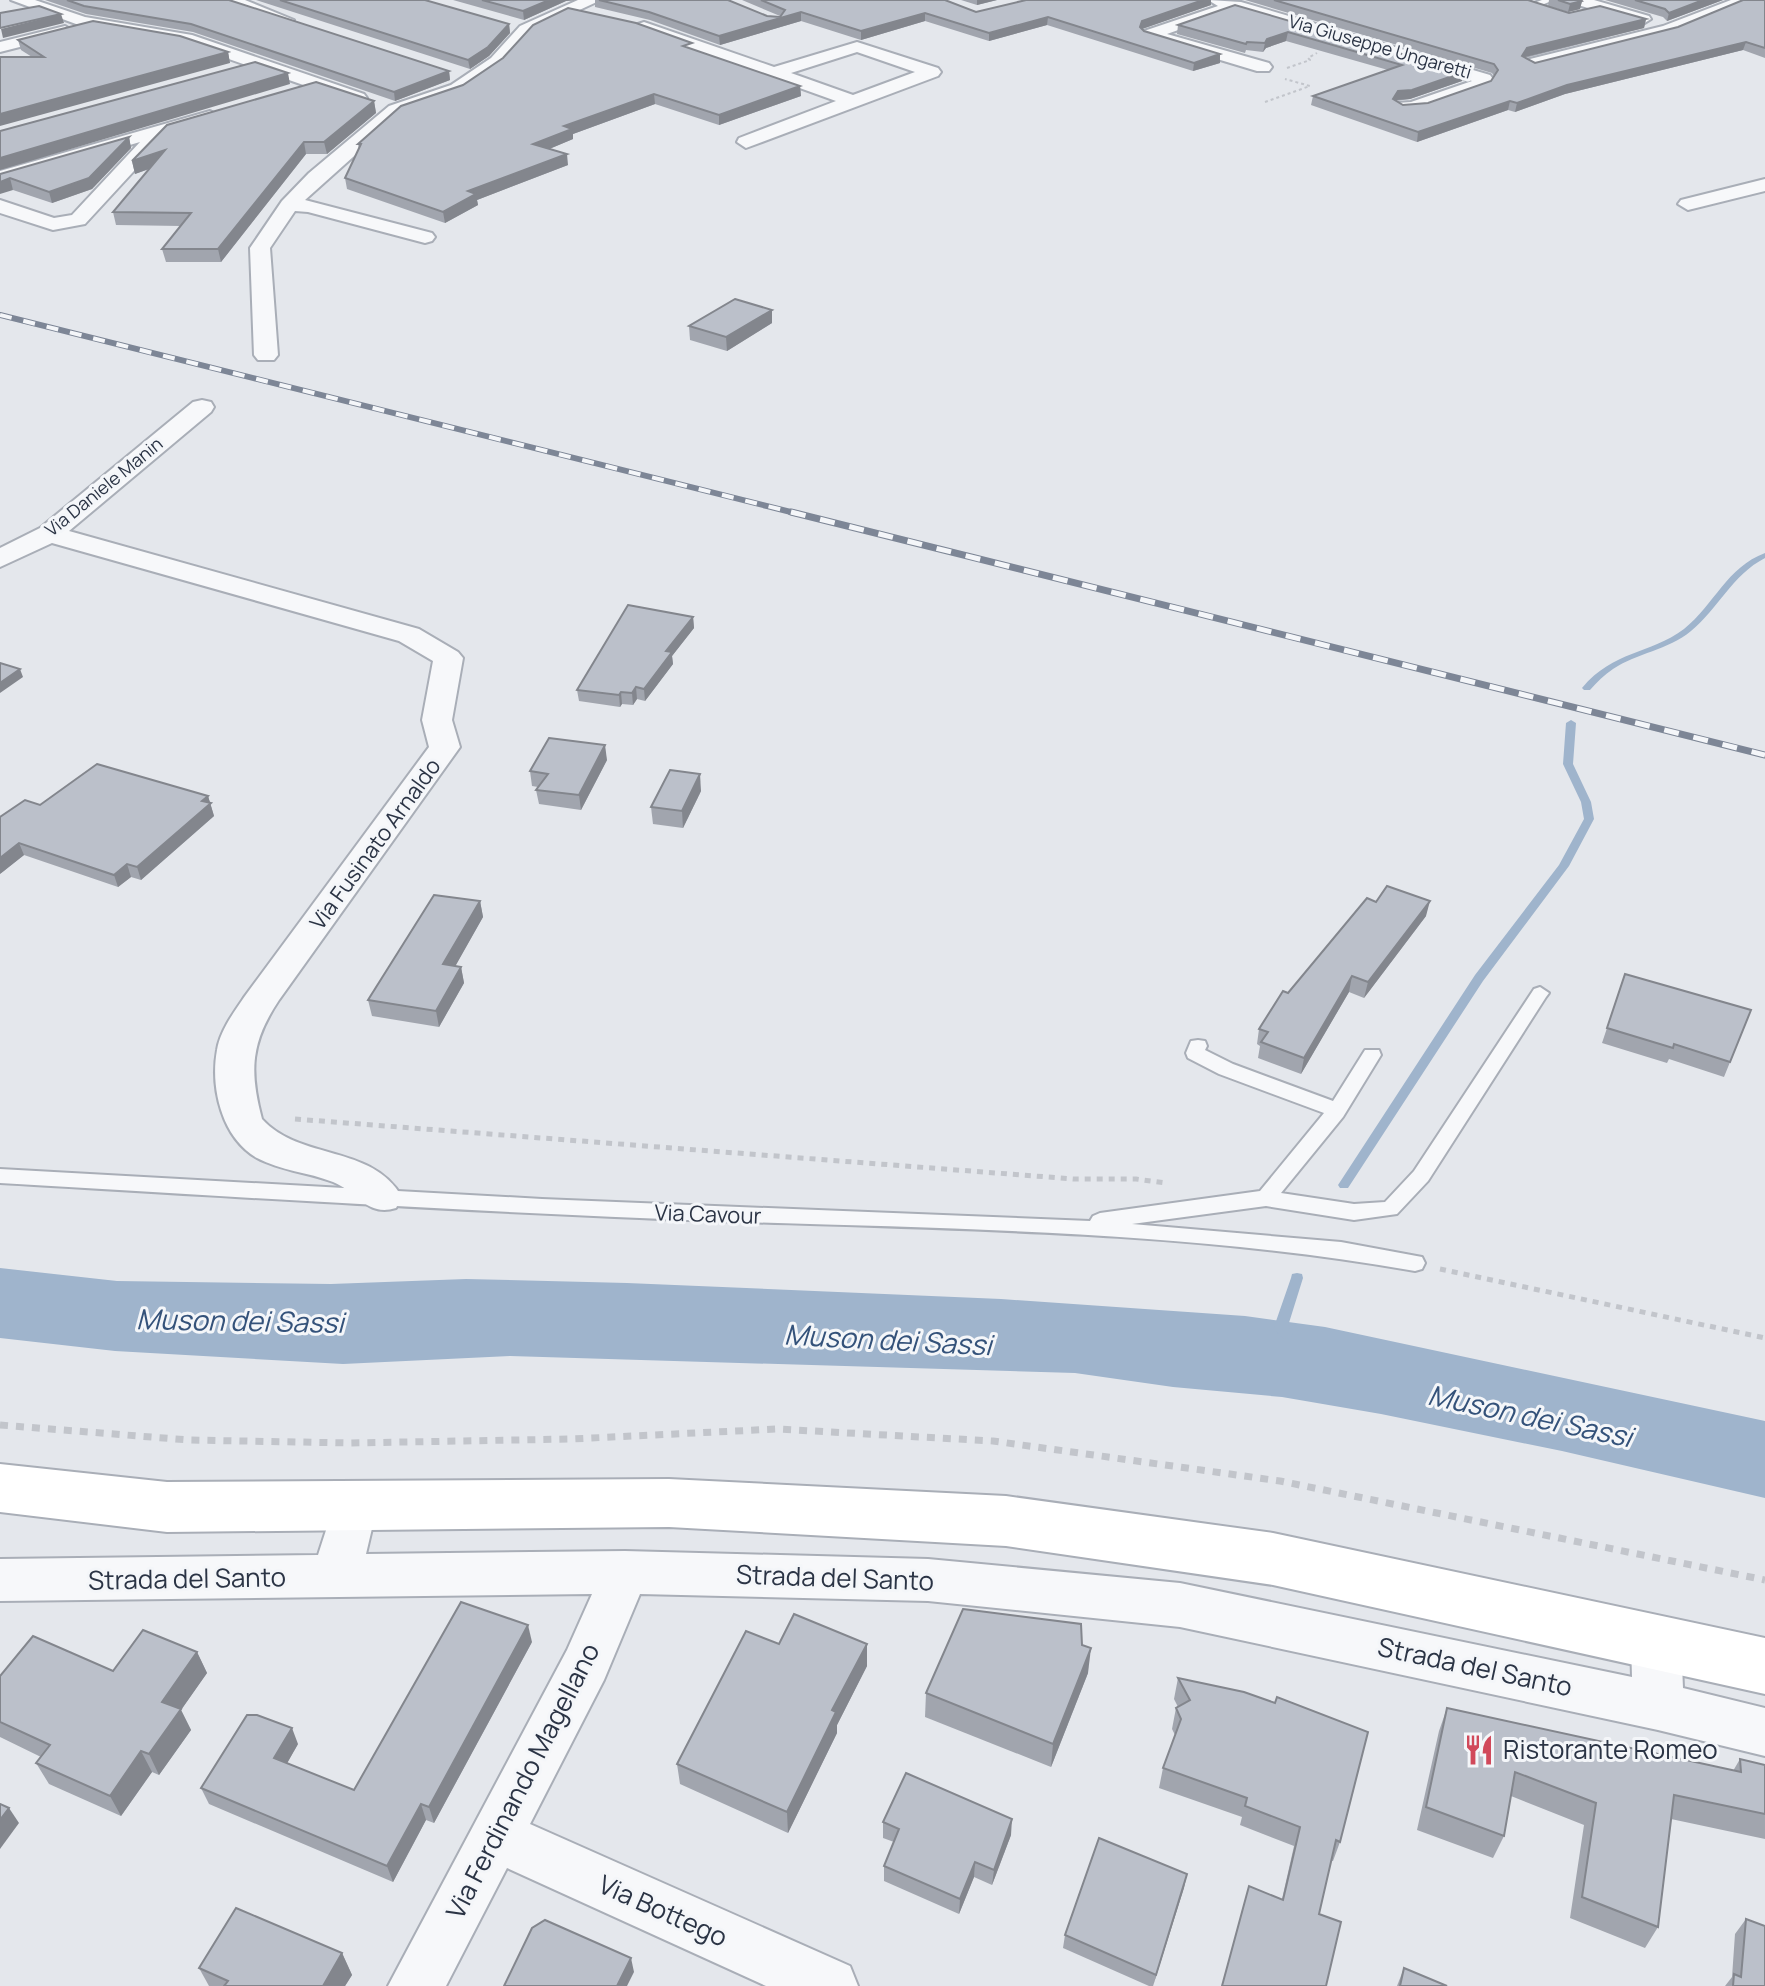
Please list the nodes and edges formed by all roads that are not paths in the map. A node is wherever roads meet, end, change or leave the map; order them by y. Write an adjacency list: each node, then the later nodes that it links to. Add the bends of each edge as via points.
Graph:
1 (19, 0): 12 (street)
2 (1216, 0): 5 (street, Via Giuseppe Ungaretti)
3 (1550, 0): 9 (lane, via 1530,6)
4 (1745, 0): 24 (street, via 1669,30)
5 (1235, 5): 22 (street, via 1150,34); 24 (street, Via Giuseppe Ungaretti, via 1351,38)
6 (228, 6): 15 (street, via 250,7)
7 (1578, 7): 13 (street, via 1605,8)
8 (597, 8): 16 (street, via 566,9)
9 (1555, 13)
10 (189, 21): 17 (street)
11 (630, 22): 23 (street)
12 (94, 23): 17 (street); 19 (street)
13 (1656, 23)
14 (506, 25): 16 (street)
15 (308, 27)
16 (526, 29): 27 (street)
17 (154, 31): 21 (street)
18 (824, 35): 20 (street)
19 (0, 47)
20 (857, 47): 23 (street); 30 (street, via 932,72)
21 (258, 63): 25 (street); 28 (street)
22 (1270, 69)
23 (776, 72): 30 (street)
24 (1511, 72): 31 (street, Via Giuseppe Ungaretti)
25 (219, 74)
26 (454, 74): 27 (street)
27 (474, 79): 33 (street, via 434,99)
28 (318, 84): 29 (street); 33 (street)
29 (294, 91)
30 (853, 101): 35 (street)
31 (1403, 107)
32 (235, 108): 34 (street)
33 (395, 110): 39 (street)
34 (162, 130): 36 (street); 40 (street, via 78,220 53,224)
35 (746, 142)
36 (0, 177)
37 (1765, 185): 38 (street)
38 (1688, 204)
39 (289, 205): 41 (street); 42 (street, via 260,248)
40 (0, 206)
41 (425, 237)
42 (266, 355)
43 (202, 407): 44 (street, Via Daniele Manin)
44 (49, 534): 45 (street, Via Daniele Manin); 51 (street, Via Fusinato Arnaldo, via 409,635 448,658 437,720 445,747 261,1002 234,1050 239,1107 245,1125 262,1142 288,1155 348,1170 370,1182)
45 (0, 559)
46 (1540, 993): 52 (lane, via 1421,1176 1390,1209 1354,1212)
47 (1198, 1046): 49 (lane, via 1195,1053 1226,1069)
48 (1372, 1055): 49 (lane)
49 (1336, 1112): 52 (lane)
50 (0, 1176): 51 (lane, Via Cavour)
51 (382, 1197): 53 (lane, Via Cavour)
52 (1266, 1198): 53 (lane)
53 (1074, 1227): 54 (lane, Via Cavour, via 1341,1250)
54 (1415, 1263)
55 (0, 1488): 56 (main road, via 167,1507)
56 (354, 1507): 58 (street); 60 (main road, via 669,1503 1006,1521 1273,1559)
57 (625, 1572): 58 (street, Strada del Santo); 62 (street, Strada del Santo, via 928,1580 1180,1605); 64 (street, Via Ferdinando Magellano, via 586,1664)
58 (336, 1577): 59 (street, Strada del Santo)
59 (4, 1586)
60 (1656, 1642): 61 (main road); 62 (street)
61 (1765, 1666)
62 (1658, 1706): 63 (street, Strada del Santo)
63 (1765, 1732)
64 (496, 1836): 65 (street, Via Ferdinando Magellano); 66 (street, Via Bottego)
65 (416, 1986)
66 (830, 1986)

